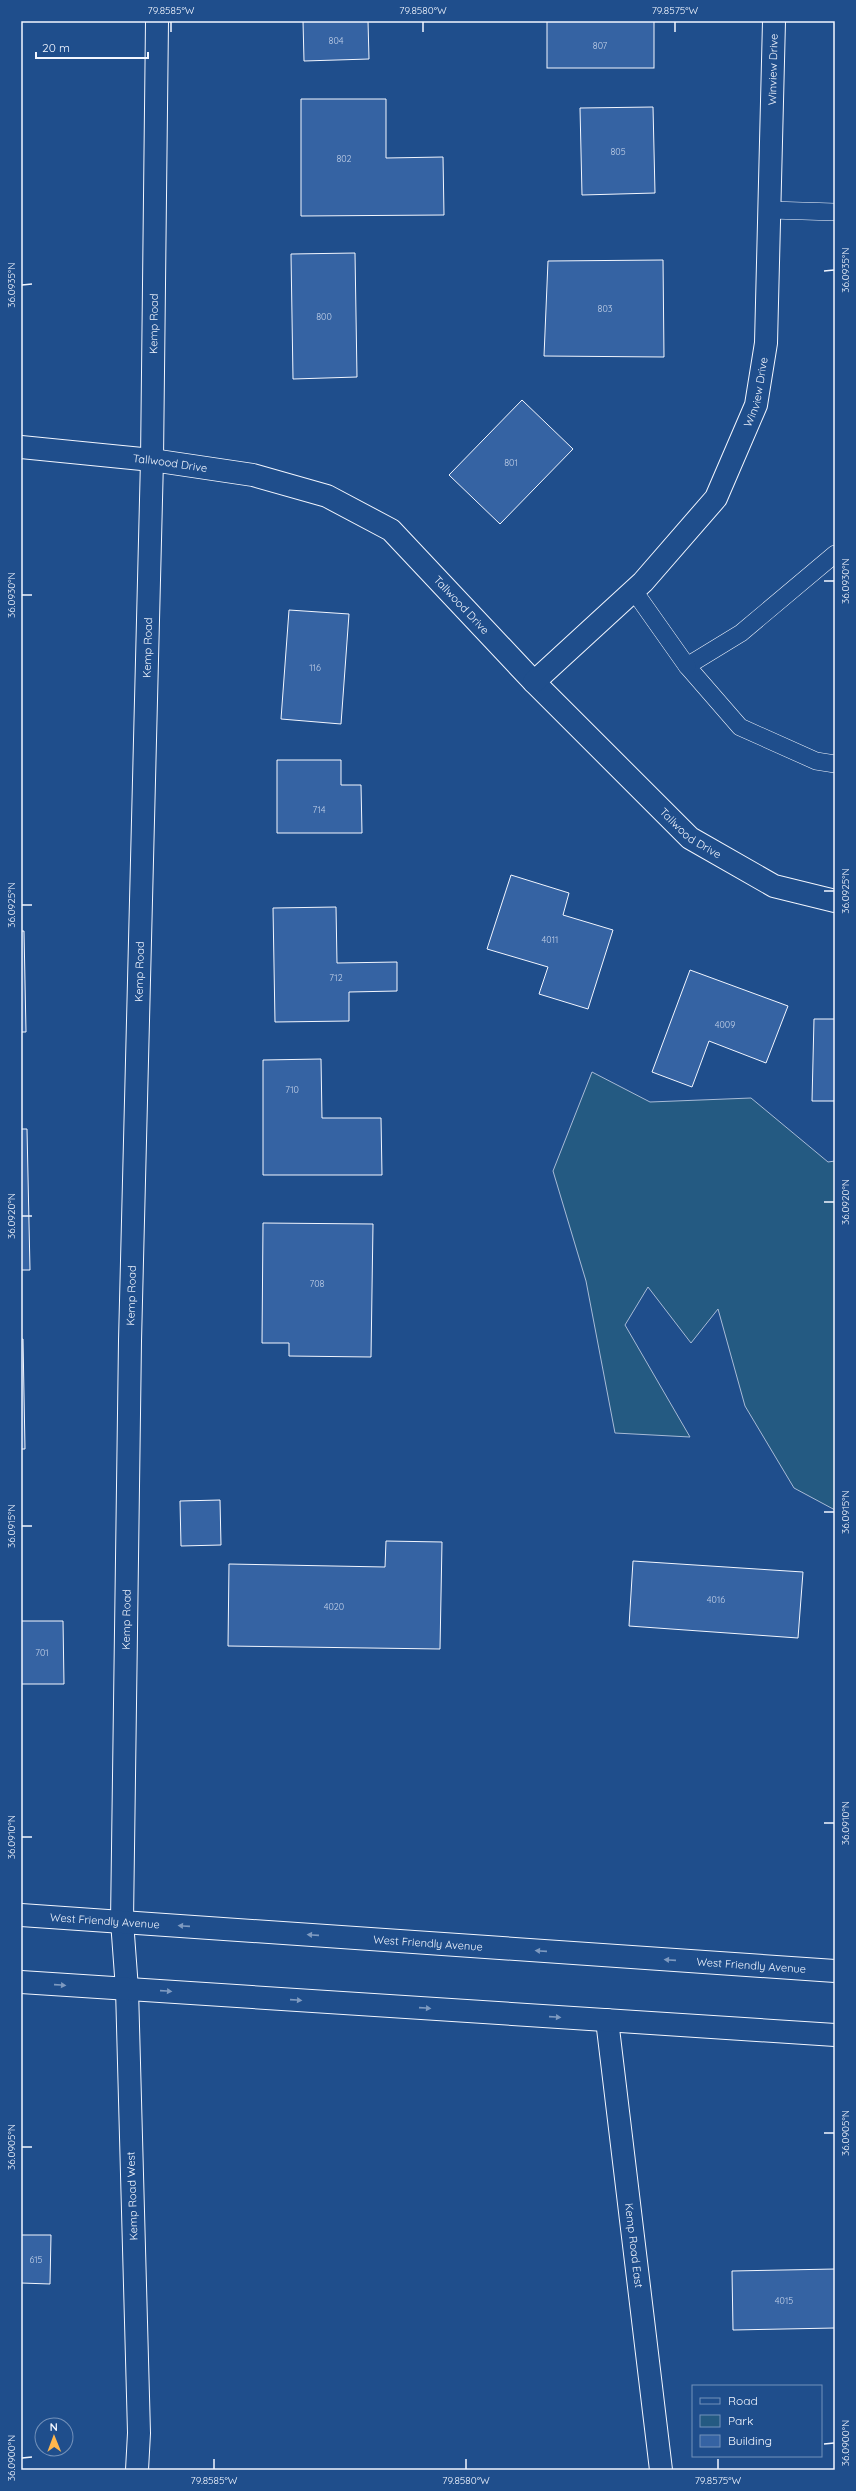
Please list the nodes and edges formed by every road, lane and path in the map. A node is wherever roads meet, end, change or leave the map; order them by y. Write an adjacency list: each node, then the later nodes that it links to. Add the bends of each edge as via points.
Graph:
1 (157, 21): 6 (street, Kemp Road)
2 (774, 21): 3 (street, Winview Drive)
3 (770, 210): 4 (lane); 8 (street, Winview Drive, via 766,343 756,405 716,498)
4 (835, 212)
5 (21, 447): 6 (street, Tallwood Drive)
6 (152, 460): 10 (street, Tallwood Drive, via 253,475 327,496 391,530); 14 (street, Kemp Road, via 130,1341)
7 (835, 554): 9 (lane, via 741,633)
8 (634, 591): 9 (lane); 10 (street, Winview Drive)
9 (687, 666): 11 (lane, via 740,727 816,761)
10 (534, 682): 12 (street, Tallwood Drive, via 690,838 774,886)
11 (835, 764)
12 (835, 901)
13 (21, 1915): 14 (street, West Friendly Avenue)
14 (122, 1921): 15 (street, West Friendly Avenue, one-way to 14); 17 (street, Kemp Road West)
15 (835, 1971)
16 (21, 1982): 17 (street, one-way to 17)
17 (127, 1989): 18 (street, one-way to 18); 20 (street, Kemp Road West)
18 (607, 2020): 19 (street); 21 (street, Kemp Road East)
19 (835, 2035)
20 (138, 2470)
21 (661, 2470)

